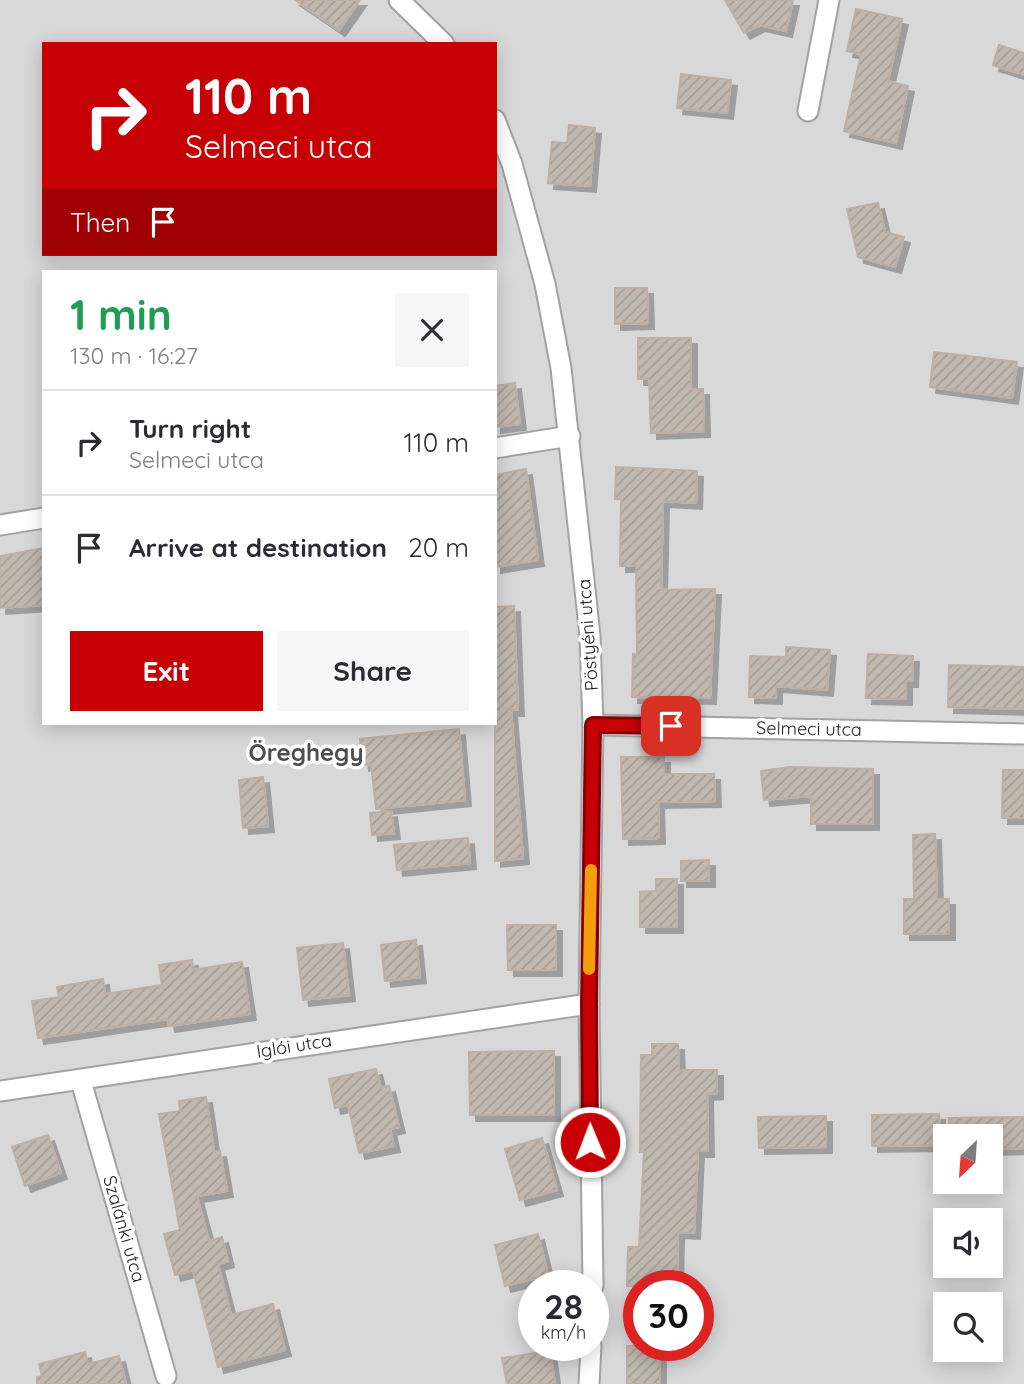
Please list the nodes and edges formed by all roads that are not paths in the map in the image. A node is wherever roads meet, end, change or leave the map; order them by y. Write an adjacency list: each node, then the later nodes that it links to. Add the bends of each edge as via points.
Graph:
1 (399, 0): 3 (street)
2 (829, 0): 4 (street)
3 (442, 42)
4 (808, 111)
5 (497, 125): 6 (street, Pöstyéni utca, via 545,284)
6 (570, 436): 7 (street); 10 (street, Pöstyéni utca, via 590,636)
7 (497, 448)
8 (42, 518): 9 (street)
9 (0, 524)
10 (593, 725): 11 (street, Selmeci utca); 12 (street, Pöstyéni utca)
11 (1024, 734)
12 (589, 1004): 13 (street, Iglói utca); 15 (street, Pöstyéni utca)
13 (81, 1081): 14 (street, Iglói utca); 17 (street, Szalánki utca)
14 (0, 1091)
15 (593, 1270)
16 (590, 1361): 18 (street)
17 (166, 1376)
18 (589, 1384)

